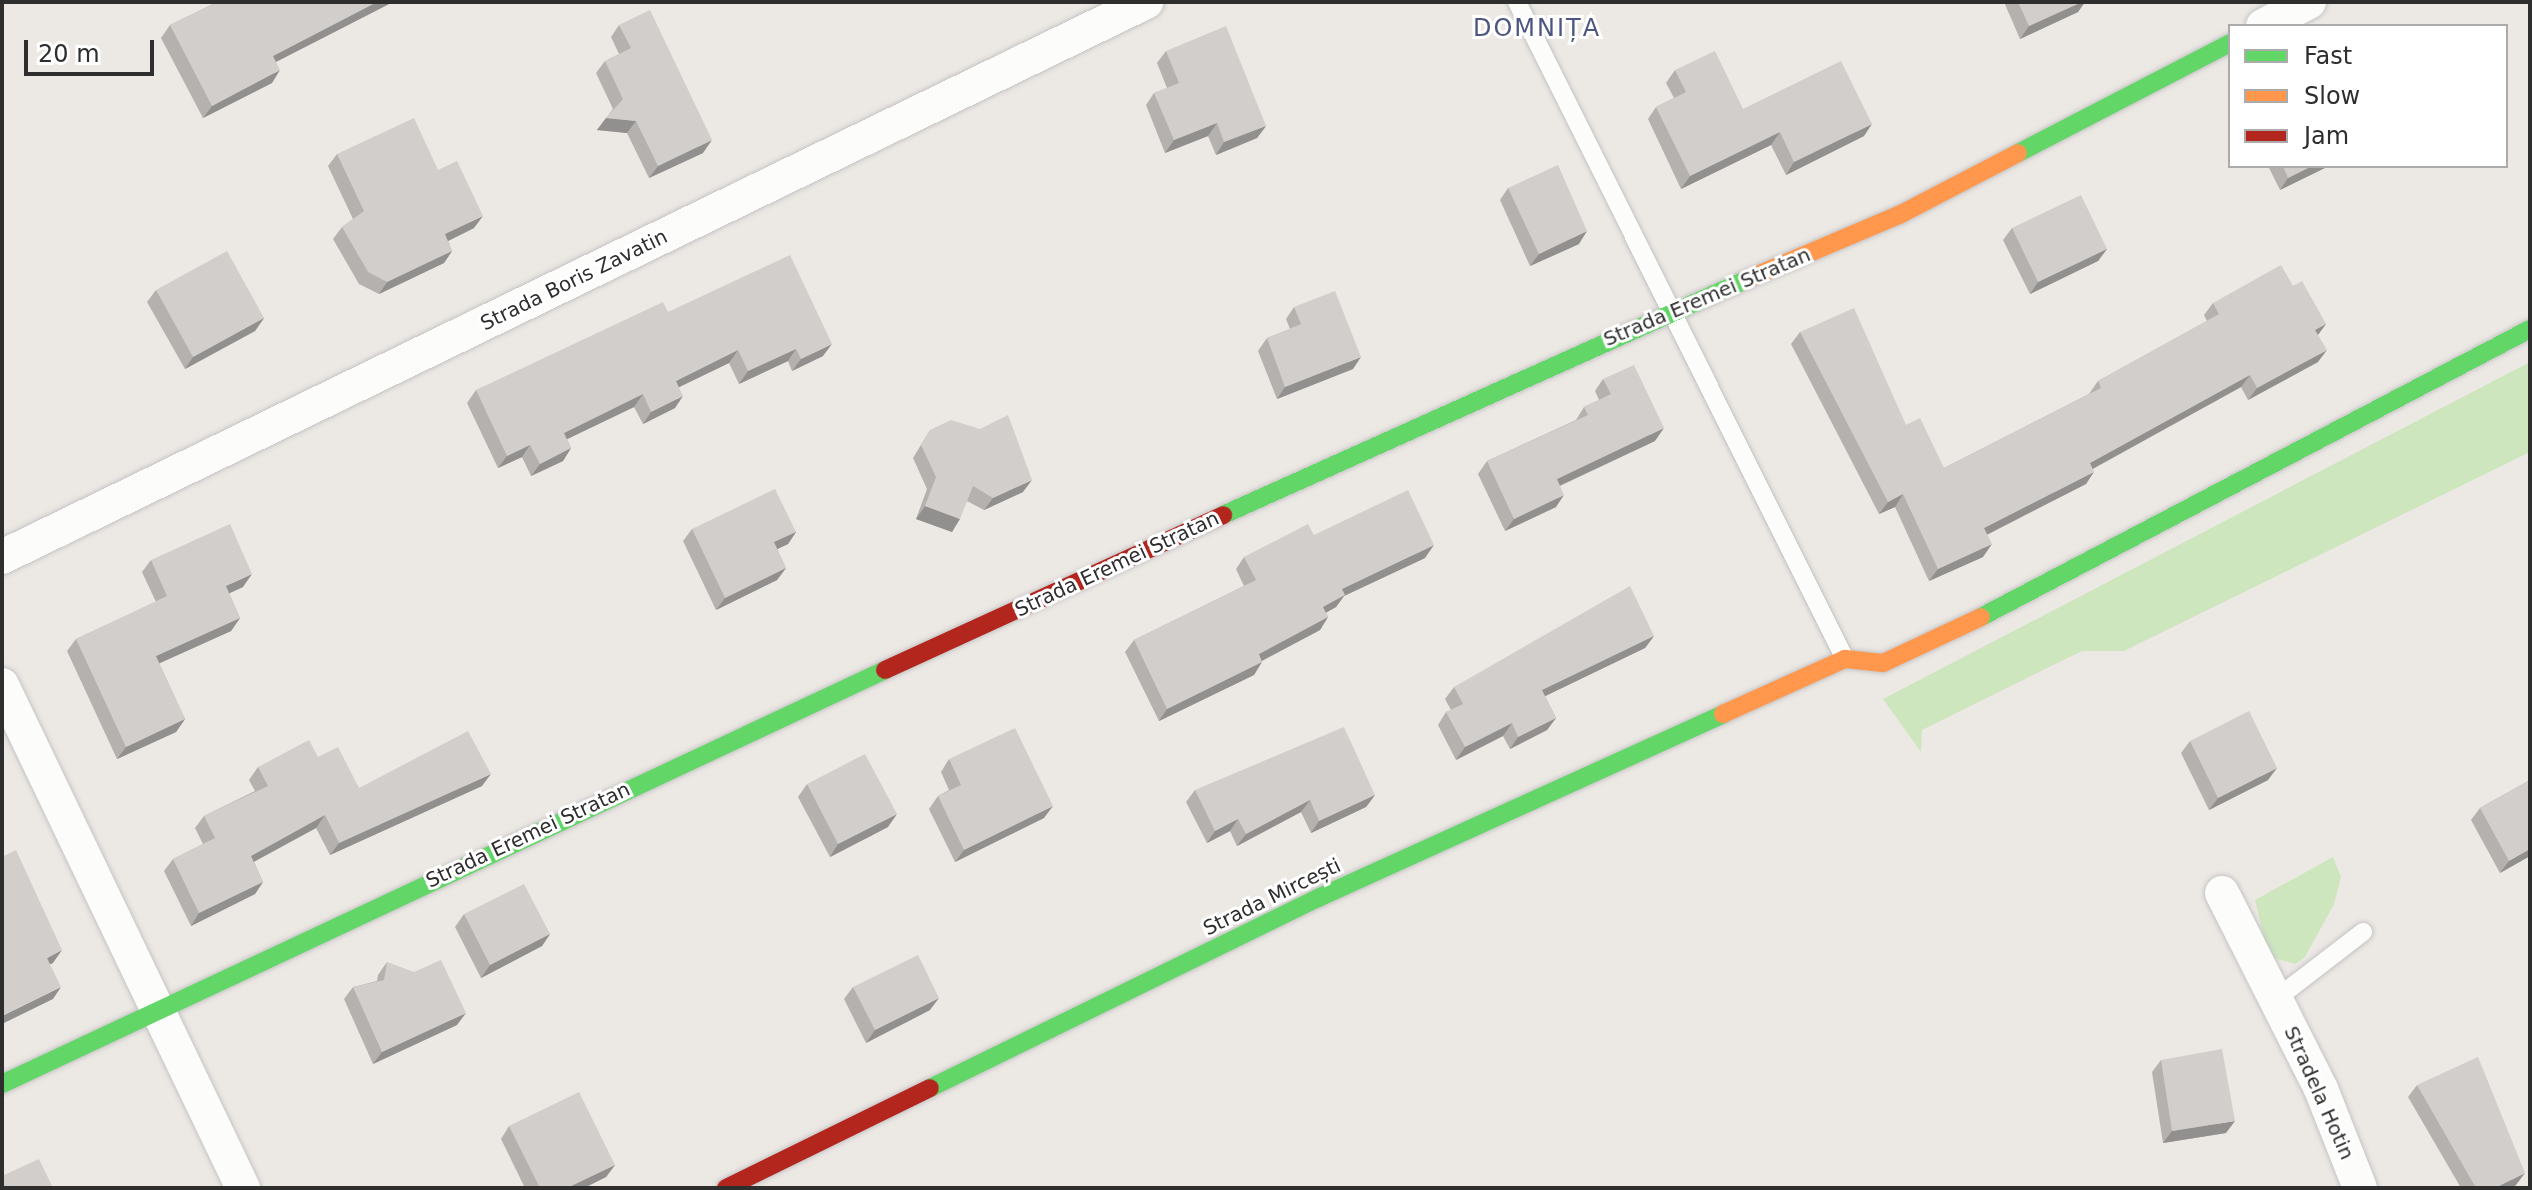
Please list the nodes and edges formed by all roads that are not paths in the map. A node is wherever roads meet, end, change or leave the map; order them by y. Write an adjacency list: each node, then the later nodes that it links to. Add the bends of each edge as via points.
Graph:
1 (1146, 2): 8 (street, Strada Boris Zavatin)
2 (1517, 2): 6 (lane)
3 (2309, 2): 4 (street)
4 (2267, 24)
5 (2228, 44): 6 (street, Strada Eremei Stratan, via 1899,215)
6 (1676, 309): 9 (lane); 14 (street, Strada Eremei Stratan)
7 (2530, 329): 9 (street, via 1921,649 1883,663)
8 (2, 557)
9 (1845, 659): 17 (street, Strada Mircești, via 1318,898)
10 (2, 685): 14 (street)
11 (2222, 893): 13 (street, Stradela Hotin)
12 (2363, 932): 13 (lane)
13 (2276, 999): 18 (street, Stradela Hotin)
14 (155, 1009): 15 (street, Strada Eremei Stratan); 16 (street)
15 (2, 1084)
16 (243, 1188)
17 (726, 1188)
18 (2360, 1188)

